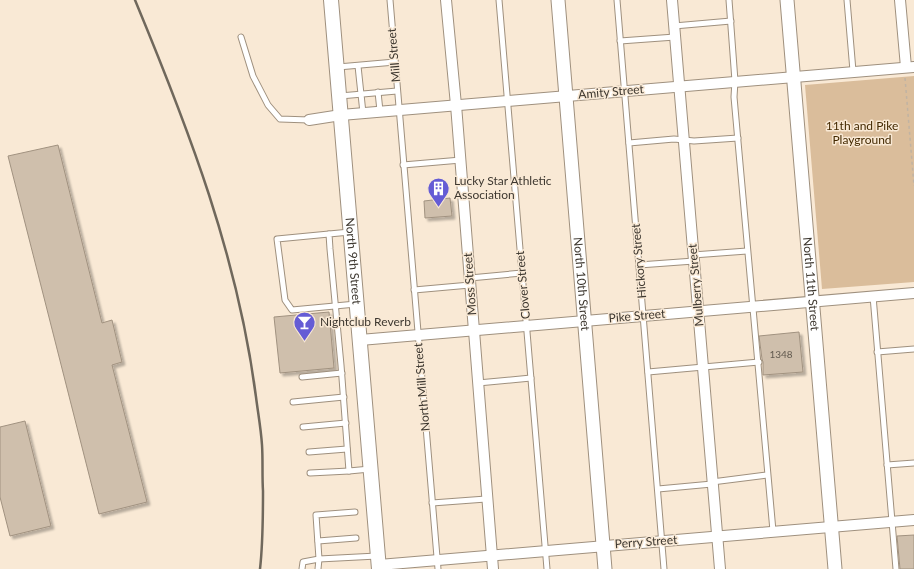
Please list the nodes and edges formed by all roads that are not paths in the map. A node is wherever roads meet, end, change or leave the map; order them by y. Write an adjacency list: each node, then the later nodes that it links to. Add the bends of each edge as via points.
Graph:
1 (332, 0): 20 (main road, North 9th Street)
2 (390, 0): 17 (lane, Mill Street)
3 (446, 0): 32 (street, Moss Street)
4 (499, 0): 31 (lane, Clover Street)
5 (558, 0): 30 (street, North 10th Street)
6 (617, 0): 16 (lane, Hickory Street)
7 (672, 0): 13 (street, Mulberry Street)
8 (729, 0): 12 (lane)
9 (787, 0): 22 (street, North 11th Street)
10 (847, 0): 21 (lane)
11 (900, 0): 19 (street)
12 (731, 21): 13 (lane); 23 (lane)
13 (674, 26): 15 (street, Mulberry Street)
14 (241, 37): 37 (lane, via 253,76 268,105 280,119)
15 (675, 37): 16 (lane); 24 (street, Mulberry Street)
16 (620, 41): 26 (lane, Hickory Street)
17 (395, 62): 18 (lane); 25 (lane, Mill Street)
18 (358, 66): 20 (lane); 28 (lane)
19 (910, 67): 21 (street, Amity Street)
20 (337, 68): 29 (main road, North 9th Street)
21 (852, 71): 22 (street, Amity Street)
22 (793, 77): 23 (street, Amity Street); 53 (street, North 11th Street)
23 (735, 82): 24 (street, Amity Street); 38 (lane)
24 (679, 86): 26 (street, Amity Street); 39 (street, Mulberry Street)
25 (397, 90): 27 (lane); 33 (lane, Mill Street)
26 (624, 91): 30 (street, Amity Street); 40 (lane, Hickory Street)
27 (378, 92): 28 (lane); 34 (lane)
28 (361, 94): 29 (lane); 35 (lane)
29 (339, 96): 36 (main road, North 9th Street)
30 (565, 96): 31 (street, Amity Street); 59 (street, North 10th Street)
31 (507, 101): 32 (street, Amity Street); 48 (lane, Clover Street)
32 (456, 105): 33 (street, Amity Street); 41 (street, Moss Street)
33 (399, 110): 34 (street, Amity Street); 42 (lane, North Mill Street)
34 (380, 112): 35 (street, Amity Street)
35 (363, 113): 36 (street, Amity Street)
36 (341, 115): 37 (street, Amity Street); 43 (main road, North 9th Street)
37 (309, 120)
38 (738, 138): 39 (lane, via 694,142); 45 (lane)
39 (683, 140): 40 (lane); 46 (street, Mulberry Street)
40 (629, 143): 47 (lane, Hickory Street)
41 (461, 160): 42 (lane); 49 (street, Moss Street)
42 (403, 165): 50 (lane, North Mill Street)
43 (351, 232): 44 (lane); 54 (main road, North 9th Street)
44 (328, 234): 55 (lane); 55 (lane, via 277,239 285,300 292,310)
45 (747, 250): 46 (lane); 56 (lane)
46 (693, 258): 47 (lane); 57 (street, Mulberry Street)
47 (639, 265): 58 (lane, Hickory Street)
48 (522, 273): 49 (lane); 60 (lane, Clover Street)
49 (470, 282): 50 (lane); 61 (street, Moss Street)
50 (414, 290): 62 (lane, North Mill Street)
51 (914, 293): 52 (street, Pike Street)
52 (873, 296): 53 (street, Pike Street); 65 (lane)
53 (812, 301): 56 (street, Pike Street); 92 (street, North 11th Street)
54 (357, 304): 55 (lane); 63 (main road, North 9th Street)
55 (336, 306): 69 (lane)
56 (753, 306): 57 (street, Pike Street); 66 (lane)
57 (698, 311): 58 (street, Pike Street); 67 (street, Mulberry Street)
58 (643, 316): 59 (street, Pike Street); 68 (lane, Hickory Street)
59 (584, 320): 60 (street, Pike Street); 98 (street, North 10th Street)
60 (526, 326): 61 (street, Pike Street); 71 (lane, Clover Street)
61 (474, 330): 62 (street, Pike Street); 72 (street, Moss Street)
62 (418, 335): 63 (street, Pike Street); 88 (lane, North Mill Street)
63 (360, 340): 81 (main road, North 9th Street)
64 (914, 350): 65 (lane)
65 (878, 352): 80 (lane)
66 (759, 362): 67 (lane); 84 (lane)
67 (702, 367): 68 (lane); 85 (street, Mulberry Street)
68 (648, 372): 86 (lane, Hickory Street)
69 (342, 373): 70 (lane); 73 (lane)
70 (302, 377)
71 (531, 378): 72 (lane); 99 (lane, Clover Street)
72 (478, 383): 87 (street, Moss Street)
73 (344, 397): 74 (lane); 75 (lane)
74 (293, 402)
75 (346, 423): 76 (lane); 77 (lane)
76 (303, 427)
77 (347, 449): 78 (lane); 82 (lane)
78 (308, 452)
79 (914, 463): 80 (lane)
80 (887, 465): 91 (lane)
81 (371, 469): 82 (lane); 102 (main road, North 9th Street)
82 (349, 471): 83 (lane)
83 (310, 473)
84 (767, 475): 85 (lane); 93 (lane)
85 (712, 483): 86 (lane); 94 (street, Mulberry Street)
86 (658, 489): 97 (lane, Hickory Street)
87 (486, 499): 88 (lane); 100 (street, Moss Street)
88 (432, 503): 103 (lane, North Mill Street)
89 (354, 512): 96 (lane, via 316,515)
90 (914, 520): 91 (street, Perry Street)
91 (892, 522): 92 (street, Perry Street); 112 (lane)
92 (831, 526): 93 (street, Perry Street); 111 (street, North 11th Street)
93 (773, 531): 94 (street, Perry Street)
94 (717, 536): 97 (street, Perry Street); 110 (street, Mulberry Street)
95 (356, 538): 96 (lane)
96 (318, 541): 101 (lane)
97 (662, 541): 98 (street, Perry Street); 109 (lane, Hickory Street)
98 (603, 545): 99 (street, Perry Street); 108 (street, North 10th Street)
99 (546, 550): 100 (street, Perry Street); 107 (lane, Clover Street)
100 (491, 555): 103 (street, Perry Street); 106 (street, Moss Street)
101 (319, 559): 102 (lane); 104 (lane, via 303,562); 105 (lane)
102 (379, 563): 103 (street, Perry Street)
103 (438, 564)
104 (302, 569)
105 (318, 569)
106 (492, 569)
107 (547, 569)
108 (605, 569)
109 (664, 569)
110 (720, 569)
111 (835, 569)
112 (896, 569)

